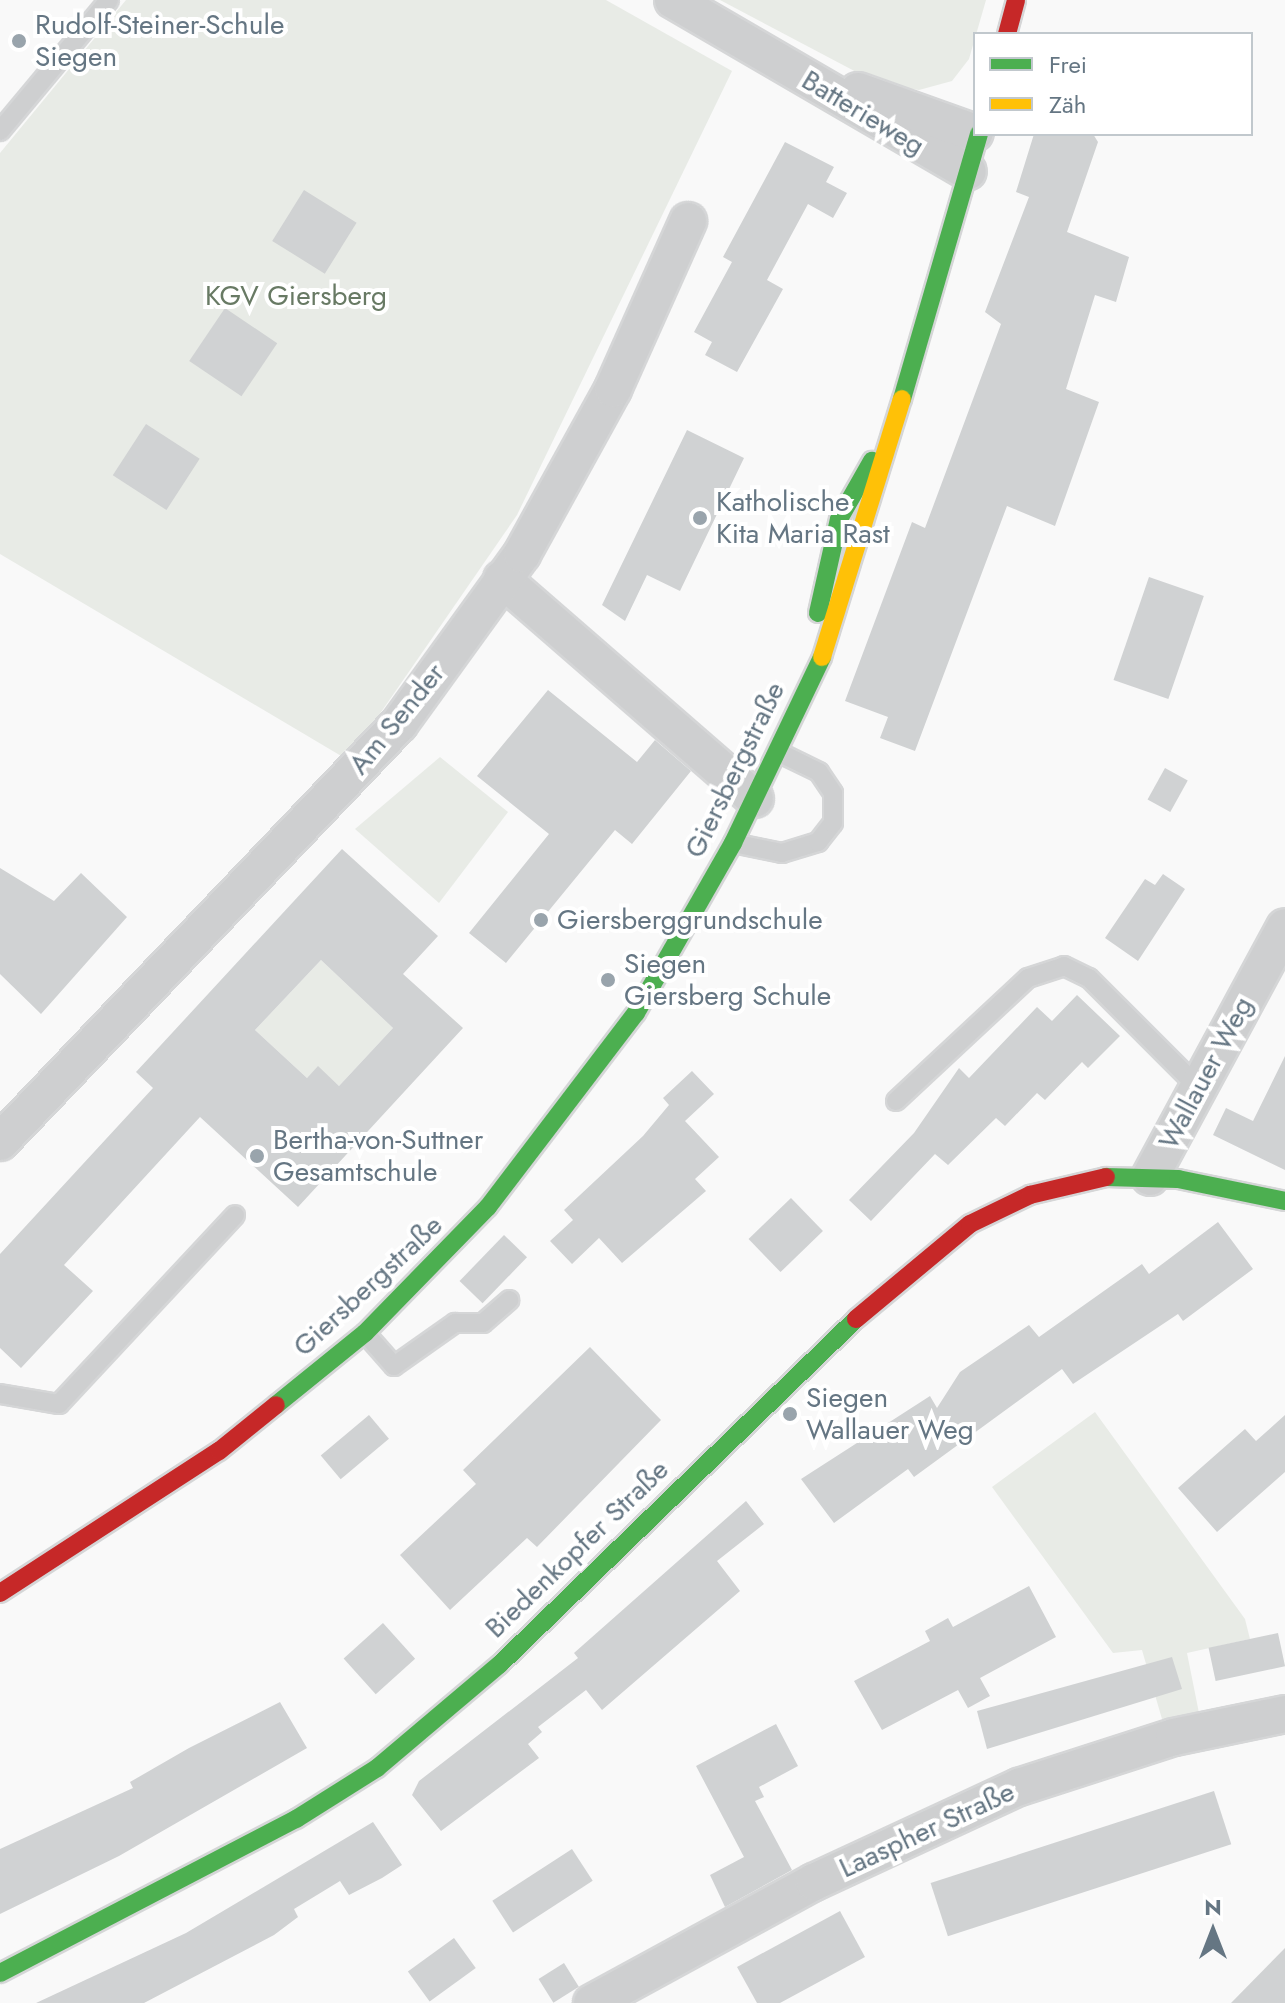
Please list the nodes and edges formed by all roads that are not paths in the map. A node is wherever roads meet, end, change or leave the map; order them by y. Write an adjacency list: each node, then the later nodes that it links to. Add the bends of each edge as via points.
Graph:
1 (109, 0): 6 (lane)
2 (673, 0): 5 (street, Batterieweg)
3 (1016, 0): 4 (street)
4 (1008, 32)
5 (761, 50): 7 (street, Batterieweg); 9 (street, Batterieweg)
6 (0, 131)
7 (973, 131)
8 (976, 136): 9 (street, Giersbergstraße)
9 (968, 172): 11 (street, Giersbergstraße)
10 (688, 221): 12 (street, Am Sender, via 613,389)
11 (893, 429): 13 (street, Giersbergstraße, via 871,525); 13 (street, Giersbergstraße, via 839,519)
12 (502, 579): 15 (street); 20 (street, Am Sender, via 399,724)
13 (810, 680): 14 (street, Giersbergstraße)
14 (778, 752): 15 (street, Giersbergstraße); 16 (lane, via 819,772 833,793 833,823 818,842 782,853)
15 (755, 799): 16 (street, Giersbergstraße)
16 (733, 843): 25 (street, Giersbergstraße, via 636,1013 551,1131 449,1250)
17 (1285, 927): 18 (street, Wallauer Weg)
18 (1199, 1088): 19 (lane, via 1089,978 1064,966 1028,978); 21 (street, Wallauer Weg)
19 (896, 1101)
20 (0, 1142)
21 (1164, 1178): 22 (street, Biedenkopfer Straße); 29 (street, Biedenkopfer Straße, via 1114,1175 1030,1195 970,1224 898,1278 531,1634 377,1768 296,1819)
22 (1285, 1201)
23 (235, 1215): 26 (lane, via 59,1404)
24 (509, 1300): 25 (lane, via 483,1323 455,1323 394,1366)
25 (365, 1333): 27 (street, Giersbergstraße, via 219,1451)
26 (0, 1394)
27 (2, 1589)
28 (1285, 1714): 30 (street, Laaspher Straße, via 1174,1737 1019,1787 814,1882)
29 (0, 1973)
30 (592, 2003)

